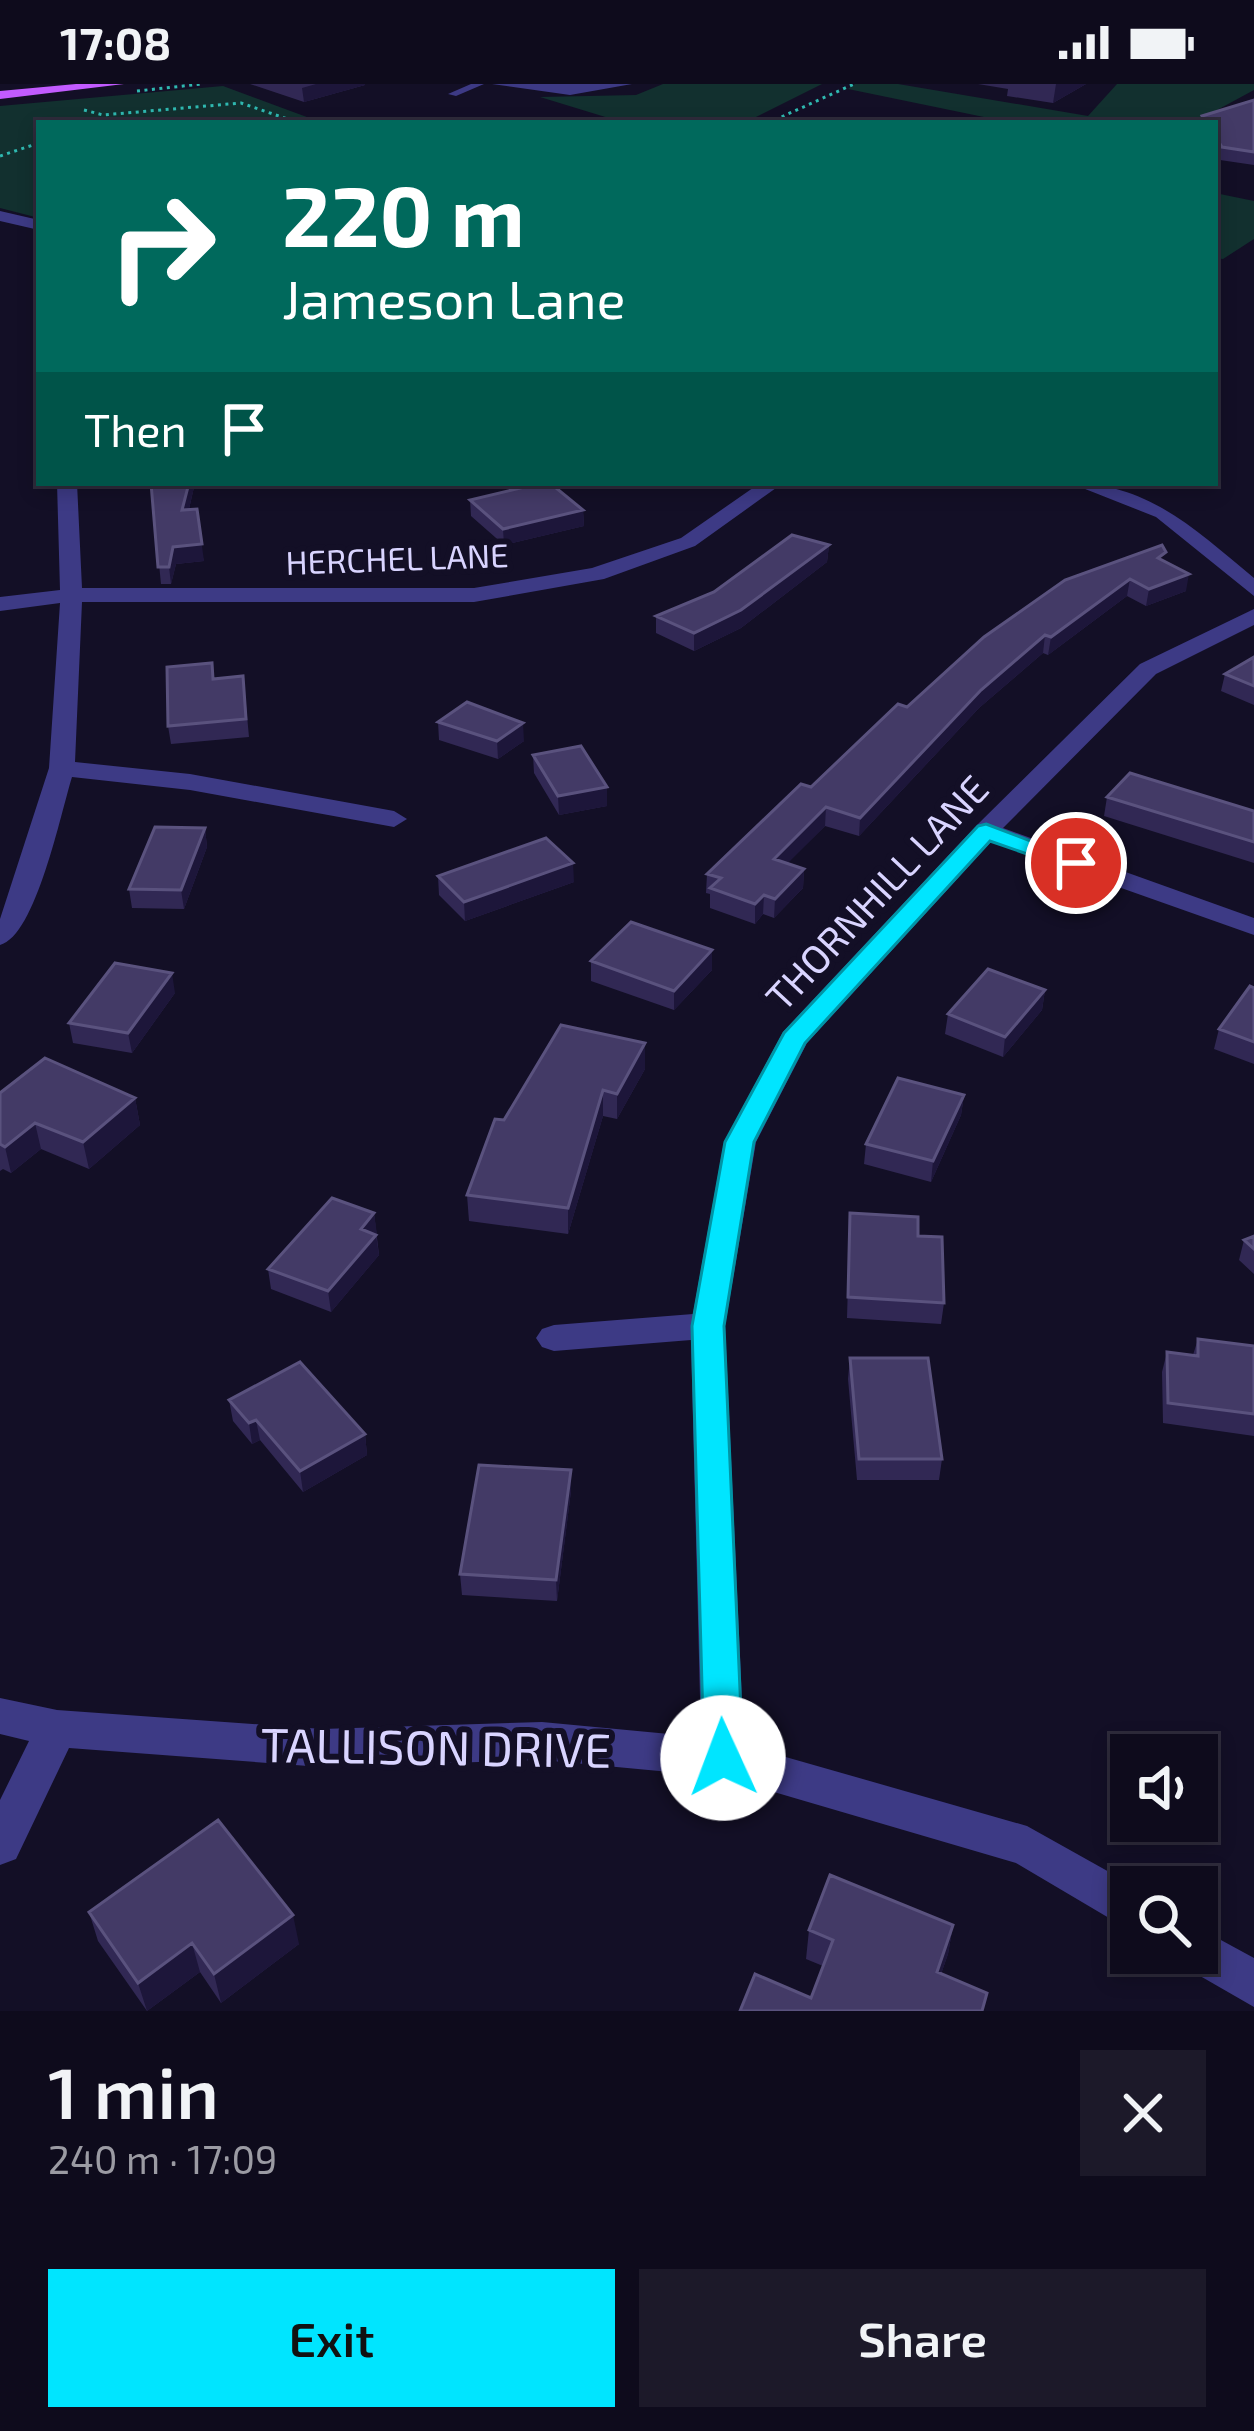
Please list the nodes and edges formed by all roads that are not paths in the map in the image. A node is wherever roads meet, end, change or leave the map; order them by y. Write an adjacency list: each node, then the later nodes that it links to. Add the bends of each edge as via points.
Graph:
1 (118, 84): 5 (main road)
2 (479, 84): 6 (lane)
3 (498, 84): 4 (street, via 570,91)
4 (626, 84)
5 (0, 94)
6 (453, 94)
7 (0, 216): 8 (street)
8 (36, 224)
9 (67, 486): 13 (street)
10 (769, 486): 13 (street, HERCHEL LANE, via 688,542 596,574 474,596)
11 (1088, 486): 12 (street, via 1163,513)
12 (1254, 589)
13 (71, 595): 14 (street, HERCHEL LANE); 16 (street)
14 (0, 604)
15 (1254, 616): 18 (street, THORNHILL LANE, via 1148,669)
16 (62, 768): 17 (street); 20 (street, via 15,918)
17 (394, 819)
18 (986, 831): 19 (street); 21 (street, THORNHILL LANE, via 794,1039 740,1142)
19 (1254, 927)
20 (0, 938)
21 (708, 1326): 22 (street); 25 (street, THORNHILL LANE)
22 (554, 1338)
23 (0, 1715): 24 (street, TALLISON DRIVE)
24 (57, 1729): 25 (street, TALLISON DRIVE, via 322,1748 542,1741); 26 (street)
25 (723, 1758): 27 (street, TALLISON DRIVE, via 1027,1846)
26 (0, 1845)
27 (1110, 1897)
28 (1218, 1962): 29 (street)
29 (1254, 1984)

